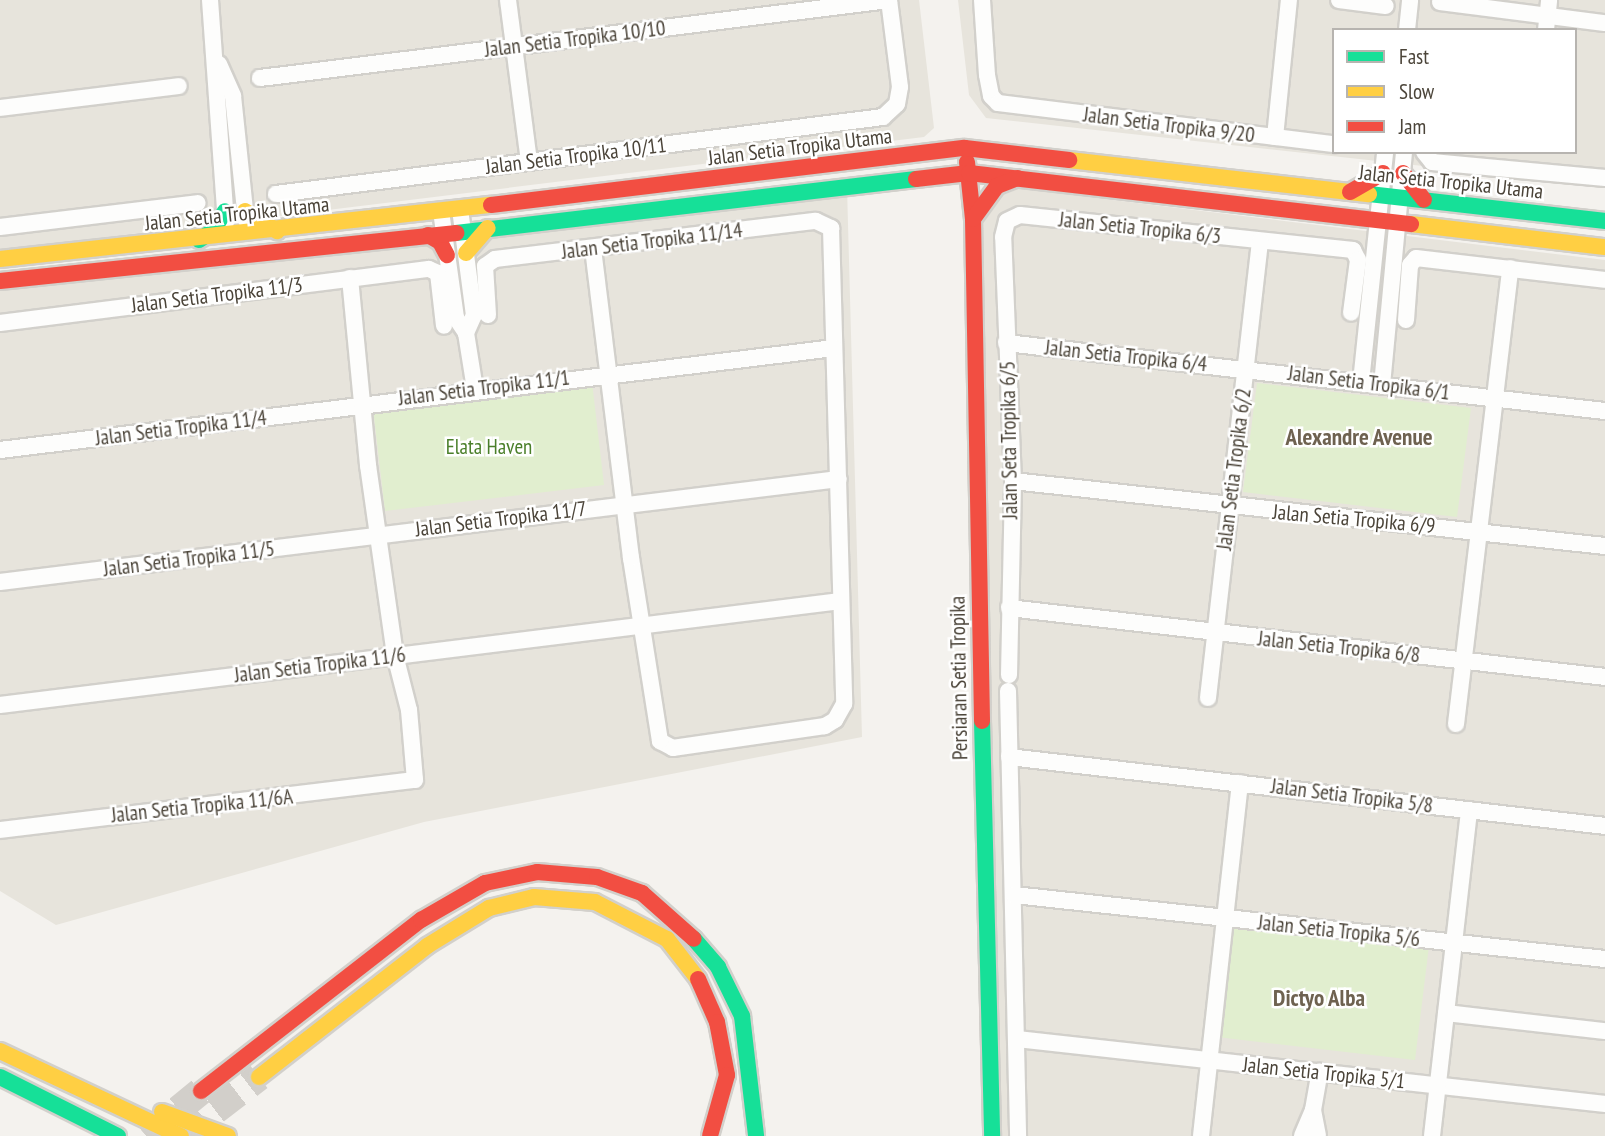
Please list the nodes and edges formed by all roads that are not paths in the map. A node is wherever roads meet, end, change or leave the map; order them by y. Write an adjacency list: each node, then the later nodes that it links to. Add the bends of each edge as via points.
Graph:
1 (211, 0): 15 (street)
2 (508, 0): 14 (street)
3 (889, 0): 14 (street, Jalan Setia Tropika 10/10); 28 (street, Jalan Setia Tropika 10/11, via 900,87 897,104 883,117)
4 (982, 0): 19 (street, Jalan Setia Tropika 9/20, via 991,96 1005,106)
5 (1289, 0): 19 (street)
6 (1339, 0): 10 (street)
7 (1410, 0): 13 (street)
8 (1549, 0): 12 (street)
9 (1440, 2): 12 (street)
10 (1386, 6)
11 (1605, 23): 12 (street)
12 (1547, 24)
13 (1406, 28)
14 (514, 47): 16 (street, Jalan Setia Tropika 10/10); 28 (street)
15 (218, 62): 26 (street, via 233,96); 27 (street, via 215,99)
16 (260, 78)
17 (179, 86): 18 (street)
18 (0, 108)
19 (1275, 137): 20 (street, Jalan Setia Tropika 9/20)
20 (1332, 144)
21 (965, 148): 30 (main road, Persiaran Setia Tropika); 35 (main road, Jalan Setia Tropika Utama); 41 (main road, Jalan Setia Tropika Utama)
22 (1385, 154): 31 (street)
23 (1404, 154): 32 (street)
24 (1426, 154): 29 (street, via 1432,162)
25 (1532, 154): 29 (street)
26 (239, 159): 27 (street); 43 (street)
27 (221, 161): 42 (street)
28 (529, 162): 36 (street, Jalan Setia Tropika 10/11)
29 (1530, 170): 34 (street)
30 (969, 173): 33 (main road, Jalan Setia Tropika Utama); 46 (main road, Persiaran Setia Tropika); 51 (main road, Jalan Setia Tropika Utama)
31 (1383, 173): 35 (main road, via 1361,189); 37 (street)
32 (1404, 173): 38 (street); 39 (main road)
33 (1018, 178): 46 (main road, via 997,186); 47 (main road, Jalan Setia Tropika Utama)
34 (1605, 178)
35 (1348, 192): 37 (main road, Jalan Setia Tropika Utama)
36 (276, 194)
37 (1382, 195): 38 (main road, Jalan Setia Tropika Utama); 47 (street)
38 (1402, 197): 39 (main road, Jalan Setia Tropika Utama); 49 (street)
39 (1424, 201): 48 (main road, Jalan Setia Tropika Utama)
40 (198, 202): 50 (street)
41 (460, 209): 44 (main road, Jalan Setia Tropika Utama); 52 (street)
42 (225, 211): 56 (street); 57 (main road, via 214,231)
43 (244, 211): 53 (main road); 55 (street)
44 (441, 211): 53 (main road, Jalan Setia Tropika Utama); 54 (street)
45 (1020, 215): 58 (street, Jalan Setia Tropika 6/3); 80 (street, Jalan Seta Tropika 6/5, via 1007,221 1004,230)
46 (974, 219): 136 (main road, Persiaran Setia Tropika, via 973,380)
47 (1381, 221): 49 (main road, Jalan Setia Tropika Utama); 70 (street)
48 (1605, 221)
49 (1400, 223): 59 (main road, Jalan Setia Tropika Utama); 72 (street)
50 (0, 227)
51 (488, 228): 52 (main road, Jalan Setia Tropika Utama); 61 (main road)
52 (463, 230): 54 (main road, Jalan Setia Tropika Utama); 61 (street)
53 (277, 231): 55 (main road, Jalan Setia Tropika Utama)
54 (436, 234): 62 (main road); 63 (main road, Jalan Setia Tropika Utama)
55 (247, 235): 56 (main road, Jalan Setia Tropika Utama); 63 (street)
56 (228, 237): 57 (main road, Jalan Setia Tropika Utama); 65 (street)
57 (197, 241): 64 (main road, Jalan Setia Tropika Utama)
58 (1260, 241): 74 (street, Jalan Setia Tropika 6/3, via 1356,252); 82 (street, Jalan Setia Tropika 6/2)
59 (1605, 247)
60 (593, 249): 75 (street, Jalan Setia Tropika 11/14, via 489,261 485,266); 81 (street, Jalan Setia Tropika 11/14, via 816,221 831,228); 83 (street)
61 (466, 253): 71 (street)
62 (447, 255): 73 (street)
63 (249, 257): 65 (main road, Jalan Setia Tropika Utama)
64 (0, 259)
65 (230, 259): 69 (main road, Jalan Setia Tropika Utama)
66 (1510, 268): 68 (street); 76 (street, via 1412,260); 87 (street)
67 (350, 278): 77 (street, Jalan Setia Tropika 11/3); 78 (street, Jalan Setia Tropika 11/3, via 435,269); 88 (street)
68 (1605, 279)
69 (0, 281)
70 (1373, 286): 72 (street); 84 (street)
71 (471, 288): 73 (street); 79 (street, via 474,315)
72 (1393, 288): 85 (street)
73 (452, 290): 79 (street, via 456,318)
74 (1351, 313)
75 (488, 315)
76 (1406, 320)
77 (0, 323)
78 (444, 326)
79 (466, 333): 86 (street)
80 (1006, 343): 82 (street, Jalan Setia Tropika 6/4); 92 (street, Jalan Seta Tropika 6/5)
81 (834, 348): 83 (street, Jalan Setia Tropika 11/1); 91 (street)
82 (1246, 369): 84 (street, Jalan Setia Tropika 6/1); 94 (street, Jalan Setia Tropika 6/2)
83 (607, 374): 86 (street, Jalan Setia Tropika 11/1); 93 (street)
84 (1361, 382): 85 (street, Jalan Setia Tropika 6/1)
85 (1382, 384): 87 (street, Jalan Setia Tropika 6/1)
86 (475, 389): 88 (street, Jalan Setia Tropika 11/1)
87 (1492, 397): 89 (street, Jalan Setia Tropika 6/1); 95 (street)
88 (362, 403): 90 (street, Jalan Setia Tropika 11/4); 96 (street)
89 (1605, 411)
90 (0, 450)
91 (839, 479): 93 (street, Jalan Setia Tropika 11/7); 99 (street)
92 (1013, 481): 94 (street, Jalan Setia Tropika 6/9); 100 (street, Jalan Seta Tropika 6/5)
93 (625, 503): 96 (street, Jalan Setia Tropika 11/7); 101 (street)
94 (1230, 508): 95 (street, Jalan Setia Tropika 6/9); 102 (street, Jalan Setia Tropika 6/2)
95 (1478, 531): 97 (street, Jalan Setia Tropika 6/9); 104 (street)
96 (377, 534): 98 (street, Jalan Setia Tropika 11/5); 103 (street)
97 (1605, 546)
98 (0, 582)
99 (841, 601): 101 (street, Jalan Setia Tropika 11/6); 101 (street, via 844,704 839,715 824,726 673,748 660,741 655,731)
100 (1009, 608): 102 (street, Jalan Setia Tropika 6/8); 109 (street, Jalan Seta Tropika 6/5)
101 (639, 624): 103 (street, Jalan Setia Tropika 11/6)
102 (1215, 634): 104 (street, Jalan Setia Tropika 6/8); 106 (street, Jalan Setia Tropika 6/2)
103 (395, 655): 107 (street, Jalan Setia Tropika 11/6); 113 (street, Jalan Setia Tropika 11/6A, via 418,775 405,785)
104 (1464, 660): 105 (street, Jalan Setia Tropika 6/8); 108 (street)
105 (1605, 677)
106 (1208, 698)
107 (0, 705)
108 (1456, 724)
109 (1009, 757): 110 (street, Jalan Setia Tropika 5/8); 114 (street, Jalan Seta Tropika 6/5)
110 (1238, 783): 111 (street, Jalan Setia Tropika 5/8); 115 (street)
111 (1469, 810): 112 (street, Jalan Setia Tropika 5/8); 116 (street)
112 (1605, 826)
113 (0, 830)
114 (1014, 895): 115 (street, Jalan Setia Tropika 5/6); 120 (street, Jalan Seta Tropika 6/5)
115 (1225, 919): 116 (street, Jalan Setia Tropika 5/6); 122 (street)
116 (1453, 942): 117 (street, Jalan Setia Tropika 5/6); 118 (street)
117 (1605, 959)
118 (1446, 1013): 119 (street); 127 (street)
119 (1605, 1031)
120 (1017, 1039): 122 (street, Jalan Setia Tropika 5/1); 137 (street, Jalan Seta Tropika 6/5)
121 (0, 1051): 126 (main road)
122 (1209, 1060): 123 (street, Jalan Setia Tropika 5/1); 138 (street)
123 (1320, 1072): 127 (street, Jalan Setia Tropika 5/1); 130 (street)
124 (0, 1077): 131 (main road)
125 (259, 1077): 134 (main road, via 427,946 489,908 534,897 595,902 667,939 698,979 718,1022 727,1075)
126 (69, 1083): 132 (main road); 133 (main road)
127 (1438, 1085): 129 (street, Jalan Setia Tropika 5/1); 141 (street)
128 (201, 1091): 135 (main road, via 421,920 485,883 537,872 597,877 652,901 681,923 718,967 742,1016)
129 (1605, 1104)
130 (1313, 1110): 139 (street); 140 (street)
131 (118, 1136)
132 (181, 1136)
133 (228, 1136)
134 (710, 1136)
135 (756, 1136)
136 (992, 1136)
137 (1018, 1136)
138 (1201, 1136)
139 (1302, 1136)
140 (1318, 1136)
141 (1432, 1136)

